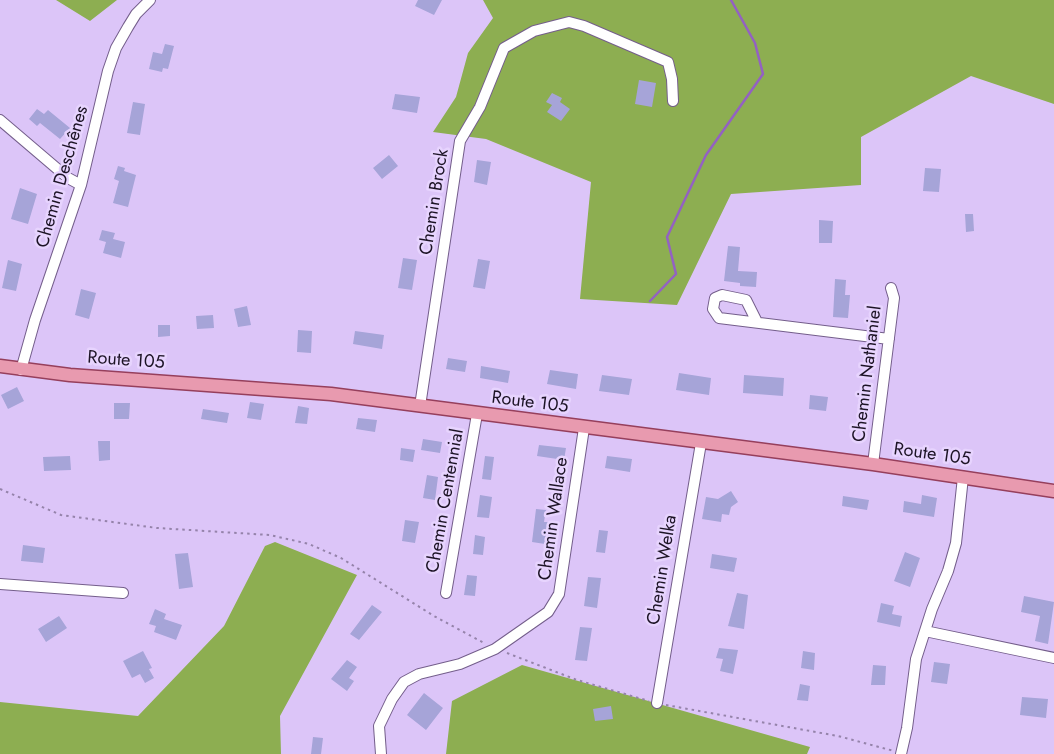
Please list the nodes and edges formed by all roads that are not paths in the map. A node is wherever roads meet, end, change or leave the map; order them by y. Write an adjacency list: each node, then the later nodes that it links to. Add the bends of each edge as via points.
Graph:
1 (150, 0): 4 (street, Chemin Deschênes, via 136,14 116,48)
2 (673, 101): 10 (street, Chemin Brock, via 668,62 584,26 569,22 534,31 504,48 480,107 460,141)
3 (0, 120): 4 (street, via 68,178)
4 (81, 185): 9 (street, Chemin Deschênes)
5 (891, 288): 7 (street, Chemin Nathaniel, via 894,298)
6 (757, 322): 7 (street)
7 (889, 339): 14 (street, Chemin Nathaniel)
8 (0, 366): 9 (main road, Route 105)
9 (21, 370): 10 (main road, Route 105, via 331,394)
10 (420, 406): 11 (main road, Route 105)
11 (477, 414): 12 (main road, Route 105); 19 (street, Chemin Centennial)
12 (584, 428): 13 (main road, Route 105); 23 (street, Chemin Wallace, via 559,594 548,612 495,648 460,664 419,674 404,682 379,726)
13 (701, 443): 14 (main road, Route 105); 22 (street, Chemin Welka)
14 (873, 464): 15 (main road, Route 105)
15 (963, 477): 16 (main road, Route 105); 20 (street, via 952,558)
16 (1054, 491)
17 (0, 584): 18 (street)
18 (122, 593)
19 (446, 594)
20 (925, 630): 21 (street); 24 (street, via 914,668)
21 (1054, 658)
22 (657, 703)
23 (381, 754)
24 (901, 754)

